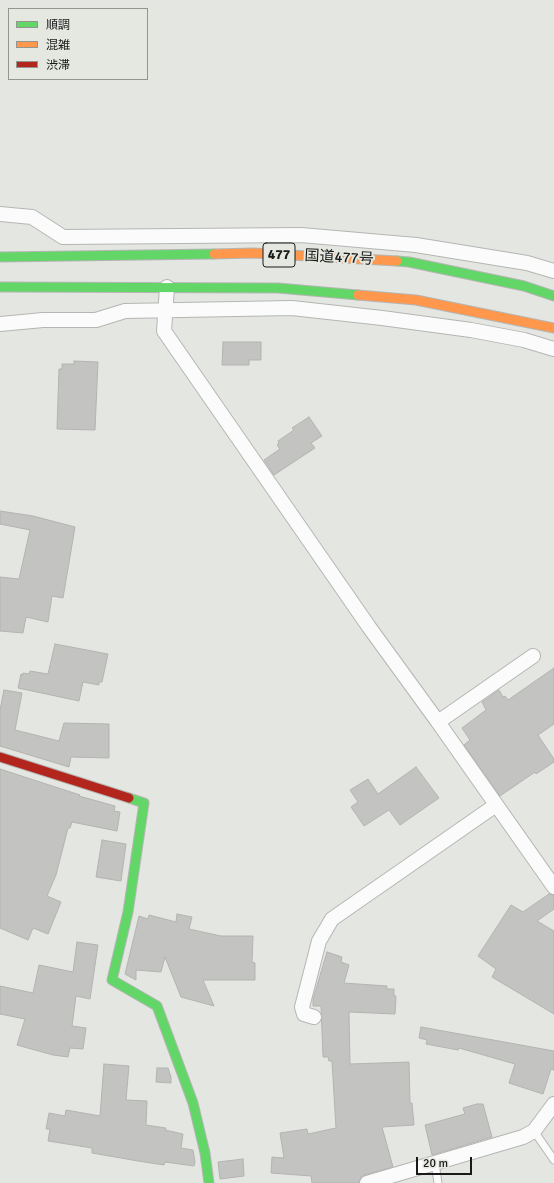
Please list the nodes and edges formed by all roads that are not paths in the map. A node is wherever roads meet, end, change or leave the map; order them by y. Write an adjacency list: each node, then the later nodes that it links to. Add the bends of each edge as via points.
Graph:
1 (0, 214): 3 (street, via 32,217 63,237 301,235 416,245 527,263)
2 (0, 257): 6 (main road, 国道477号 / 477, via 254,253 409,262 524,286)
3 (554, 271)
4 (0, 287): 5 (main road, 477)
5 (167, 287): 7 (street); 9 (main road, 477, via 278,288 416,300)
6 (554, 296)
7 (166, 310): 8 (street, via 125,311 96,320 43,320); 10 (street, via 292,308 352,314 471,330 524,340); 12 (street, via 164,330 369,627)
8 (0, 324)
9 (554, 328)
10 (554, 349)
11 (533, 656): 12 (street)
12 (438, 722): 14 (street)
13 (0, 758): 21 (main road, via 144,803 128,912 112,980 157,1006 193,1103)
14 (496, 805): 15 (street); 16 (street, via 332,919 319,941 302,1007 304,1014)
15 (554, 887)
16 (314, 1017)
17 (554, 1104): 18 (street)
18 (534, 1131): 19 (lane); 20 (street, via 523,1137)
19 (554, 1160)
20 (435, 1163): 22 (street); 23 (lane)
21 (209, 1183)
22 (367, 1183)
23 (438, 1183)

